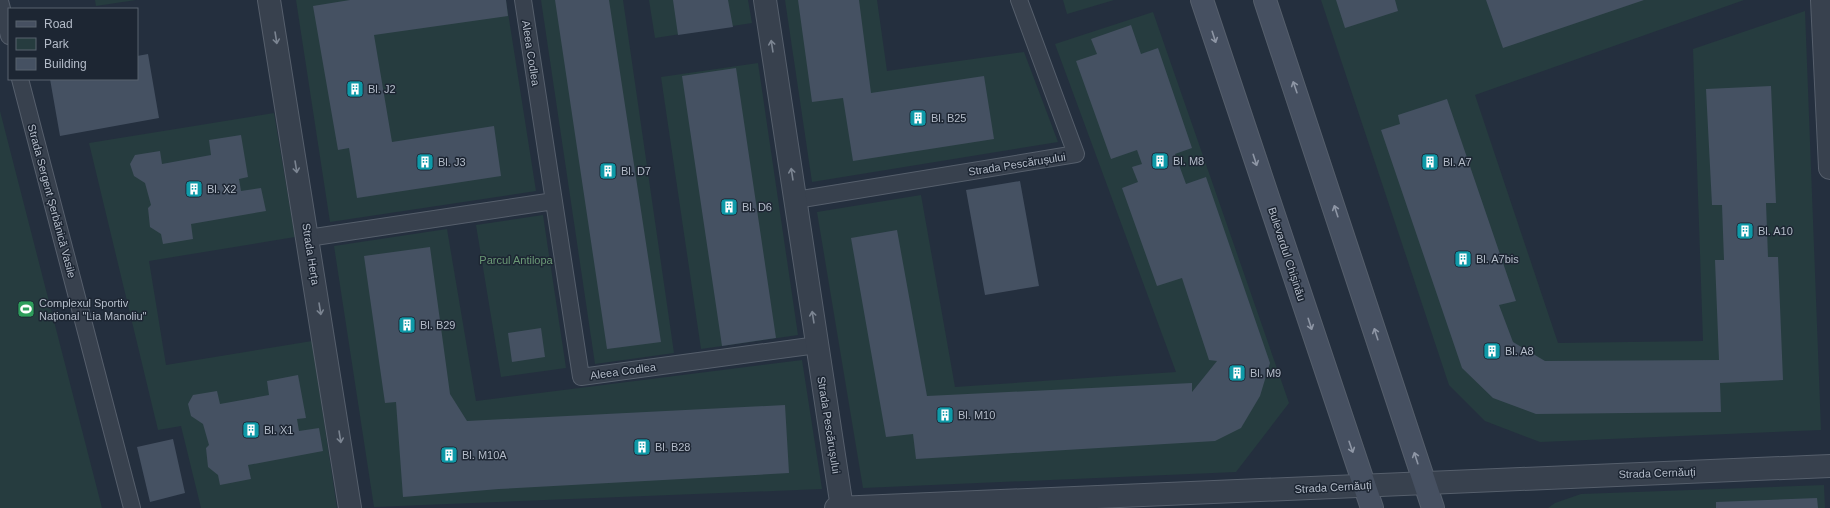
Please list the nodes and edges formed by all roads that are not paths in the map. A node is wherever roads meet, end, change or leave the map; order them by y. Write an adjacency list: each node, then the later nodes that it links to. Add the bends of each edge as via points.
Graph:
1 (270, 0): 15 (street, Strada Herța, one-way to 15)
2 (523, 0): 14 (lane, Aleea Codlea)
3 (765, 0): 13 (street, Strada Pescărușului, one-way to 3)
4 (1019, 0): 13 (lane, Strada Pescărușului, via 1076,154)
5 (1202, 0): 19 (main road, Bulevardul Chișinău, one-way to 19)
6 (1265, 0): 18 (main road, one-way to 6)
7 (1822, 0): 10 (street)
8 (0, 1): 9 (lane)
9 (8, 32)
10 (1828, 68): 12 (street)
11 (20, 80): 21 (lane, Strada Sergent Șerbănică Vasile)
12 (1830, 168)
13 (796, 200): 16 (street, Strada Pescărușului, one-way to 13)
14 (554, 201): 15 (lane); 16 (lane, Aleea Codlea, via 581,377)
15 (308, 238): 22 (street, Strada Herța, one-way to 22)
16 (817, 345): 24 (street, Strada Pescărușului)
17 (1830, 466): 18 (street, Strada Cernăuți)
18 (1424, 483): 19 (street, Strada Cernăuți); 26 (main road)
19 (1364, 485): 20 (street, Strada Cernăuți); 25 (main road, Bulevardul Chișinău)
20 (1082, 503): 24 (street, Strada Cernăuți)
21 (132, 508)
22 (350, 508)
23 (836, 508): 24 (street, Strada Cernăuți)
24 (842, 508)
25 (1372, 508)
26 (1433, 508)

